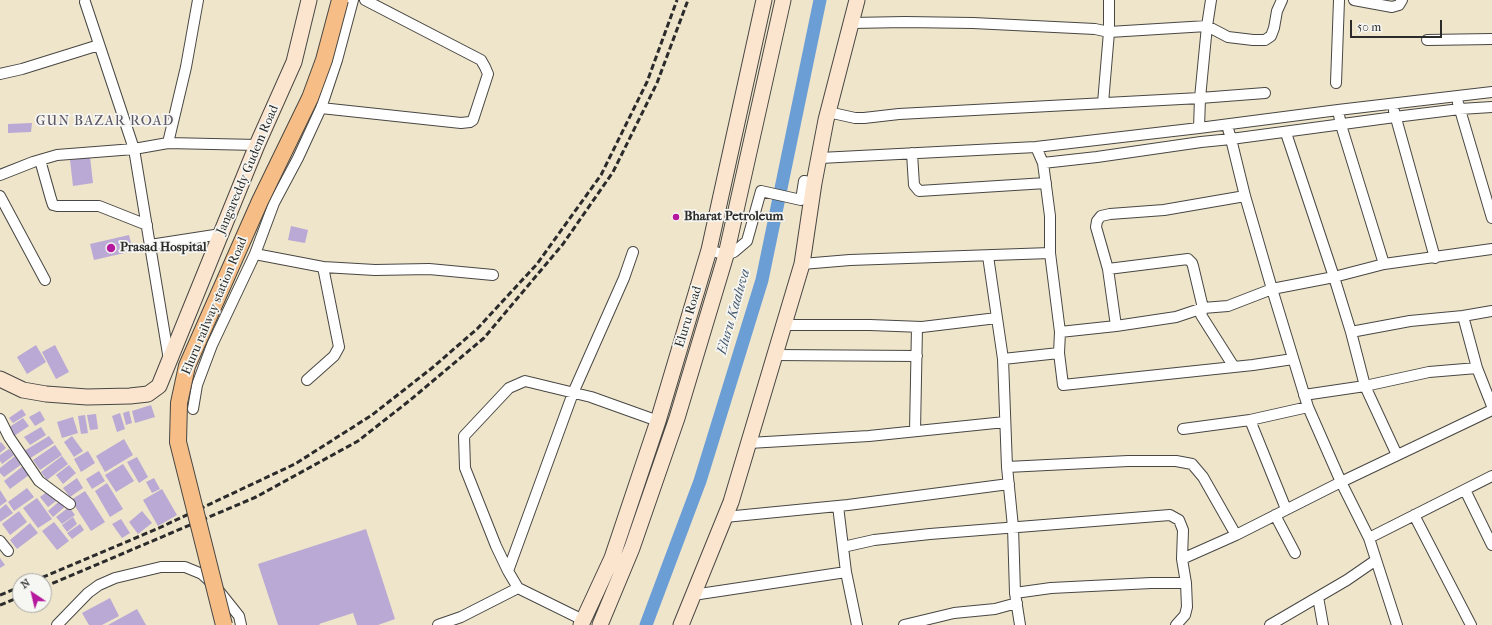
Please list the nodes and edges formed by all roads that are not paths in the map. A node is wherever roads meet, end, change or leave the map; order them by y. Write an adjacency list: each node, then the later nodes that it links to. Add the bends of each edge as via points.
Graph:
1 (198, 0): 41 (street, via 186,67)
2 (309, 0): 42 (main road, Jangareddy Gudem Road, via 294,62)
3 (340, 0): 132 (main road, Eluru railway station Road, bridge, via 324,60 310,98 260,201 187,366 179,403 178,442)
4 (353, 0): 30 (street, via 338,60)
5 (365, 0): 30 (street, via 480,60 488,74 473,120 461,123)
6 (764, 0): 59 (main road, Eluru Road)
7 (783, 0): 63 (main road, Eluru Road)
8 (857, 0): 16 (main road)
9 (1109, 0): 18 (street)
10 (1211, 0): 17 (street)
11 (1282, 0): 17 (street, via 1271,36 1265,40 1228,37)
12 (1339, 0): 23 (street)
13 (1354, 0): 14 (street, via 1392,7)
14 (1402, 0)
15 (87, 1): 21 (street)
16 (851, 23): 18 (street, via 972,23); 34 (main road)
17 (1207, 26): 18 (street); 27 (street)
18 (1109, 32): 28 (street)
19 (1492, 39): 20 (street)
20 (1427, 40)
21 (99, 45): 22 (street); 44 (street)
22 (0, 74)
23 (1336, 83)
24 (1492, 92): 26 (street)
25 (1265, 93): 27 (street)
26 (1456, 96): 29 (street); 32 (street)
27 (1200, 102): 28 (street); 36 (street)
28 (1103, 103): 34 (street, via 864,118)
29 (1392, 103): 33 (street); 35 (street)
30 (321, 108): 62 (street, via 274,203)
31 (1492, 108): 32 (street)
32 (1460, 109): 35 (street); 54 (street)
33 (1338, 110): 37 (street); 38 (street)
34 (827, 116): 46 (main road)
35 (1395, 117): 38 (street); 65 (street)
36 (1200, 124): 37 (street); 43 (street)
37 (1227, 125): 40 (street)
38 (1341, 125): 39 (street); 67 (street)
39 (1286, 133): 40 (street); 71 (street)
40 (1232, 139): 48 (street); 53 (street)
41 (168, 143): 42 (street); 44 (street)
42 (257, 146): 56 (main road, Jangareddy Gudem Road)
43 (1036, 147): 45 (street); 48 (street)
44 (134, 149): 47 (street, via 57,155); 55 (street)
45 (912, 153): 46 (street); 51 (street, via 914,185 918,191)
46 (820, 158): 50 (main road)
47 (40, 160): 49 (street); 55 (street, via 50,199 54,205 99,206)
48 (1043, 163): 51 (street)
49 (0, 175)
50 (809, 182): 63 (street, via 801,200 761,191 747,241); 66 (main road)
51 (1046, 183): 61 (street, via 1050,216)
52 (0, 196): 72 (street)
53 (1244, 196): 69 (street, via 1164,210 1102,216 1096,227); 73 (street)
54 (1492, 218)
55 (146, 225): 57 (street)
56 (221, 234): 57 (street); 88 (main road, Jangareddy Gudem Road)
57 (150, 245): 88 (street)
58 (1492, 249): 65 (street)
59 (709, 250): 63 (street); 102 (main road, Eluru Road)
60 (633, 252): 94 (street)
61 (1050, 253): 64 (street); 81 (street)
62 (255, 254): 68 (street); 98 (street, via 212,346 197,385)
63 (726, 255): 142 (main road, Eluru Road, via 674,426 632,548)
64 (988, 256): 66 (street); 77 (street)
65 (1435, 258): 67 (street)
66 (802, 264): 78 (main road)
67 (1384, 264): 71 (street)
68 (323, 267): 70 (street, via 375,270 429,269); 92 (street, via 340,347 334,356)
69 (1108, 270): 74 (street, via 1188,259 1193,266); 79 (street)
70 (493, 276)
71 (1334, 277): 73 (street); 82 (street)
72 (45, 280)
73 (1272, 290): 74 (street, via 1228,306); 87 (street)
74 (1203, 308): 79 (street, via 1176,317); 89 (street, via 1201,315)
75 (1492, 310): 76 (street)
76 (1463, 316): 82 (street, via 1410,321); 90 (street)
77 (997, 318): 80 (street); 86 (street)
78 (783, 325): 80 (street); 84 (main road)
79 (1116, 326): 81 (street)
80 (917, 327): 85 (street)
81 (1060, 332): 83 (street)
82 (1351, 332): 93 (street)
83 (1059, 353): 86 (street); 89 (street, via 1063,385)
84 (774, 355): 85 (street); 106 (main road)
85 (917, 356): 105 (street)
86 (1003, 359): 103 (street)
87 (1293, 359): 89 (street); 95 (street)
88 (169, 362): 91 (main road, Jangareddy Gudem Road, via 159,386 148,394 130,396 87,397 46,394 23,390)
89 (1234, 367)
90 (1477, 368): 93 (street, via 1429,372); 96 (street)
91 (0, 379)
92 (307, 380)
93 (1365, 386): 95 (street); 107 (street)
94 (573, 393): 102 (street); 129 (street); 129 (street, via 525,381 517,383 508,388 464,436 465,468)
95 (1304, 395): 97 (street)
96 (1492, 406)
97 (1308, 407): 101 (street); 110 (street)
98 (193, 409)
99 (1492, 410): 107 (street)
100 (0, 419): 113 (street, via 39,481)
101 (1250, 420): 104 (street); 115 (street)
102 (658, 421): 137 (main road, Eluru Road, via 612,558)
103 (1005, 422): 105 (street); 108 (street)
104 (1183, 429)
105 (915, 431): 106 (street)
106 (749, 443): 118 (main road)
107 (1397, 455): 110 (street)
108 (1007, 467): 111 (street); 120 (street, via 1128,460 1192,464 1203,477)
109 (1492, 476): 112 (street)
110 (1341, 482): 115 (street); 121 (street)
111 (1009, 484): 114 (street); 119 (street)
112 (1465, 490): 117 (street); 123 (street)
113 (70, 504)
114 (838, 506): 118 (street); 124 (street)
115 (1286, 509): 116 (street)
116 (1275, 515): 120 (street); 126 (street)
117 (1414, 515): 121 (street); 151 (street)
118 (725, 517): 134 (main road)
119 (1013, 527): 124 (street, via 874,540); 127 (street, via 1170,516 1179,520 1184,530); 136 (street)
120 (1236, 535): 127 (street)
121 (1369, 538): 128 (street)
122 (0, 541): 125 (street)
123 (1492, 545)
124 (843, 547): 130 (street)
125 (8, 551)
126 (1295, 553)
127 (1182, 559): 131 (street)
128 (1376, 560): 135 (street); 150 (street)
129 (508, 571): 133 (street)
130 (846, 572): 134 (street); 144 (street)
131 (1186, 583): 136 (street, via 1051,588); 147 (street, via 1187,607 1185,615)
132 (214, 586): 138 (street, via 202,574 185,567 161,567 142,571 99,585); 139 (main road, Eluru railway station Road, bridge); 140 (street, via 239,616)
133 (518, 588): 137 (street); 141 (street, via 461,617)
134 (693, 595): 143 (main road)
135 (1318, 597): 148 (street); 149 (street)
136 (1016, 598): 145 (street, via 995,609 954,614); 146 (street)
137 (582, 622)
138 (57, 625)
139 (224, 625)
140 (241, 625)
141 (438, 625)
142 (600, 625)
143 (681, 625)
144 (857, 625)
145 (904, 625)
146 (1020, 625)
147 (1176, 625)
148 (1270, 625)
149 (1323, 625)
150 (1397, 625)
151 (1471, 625)

